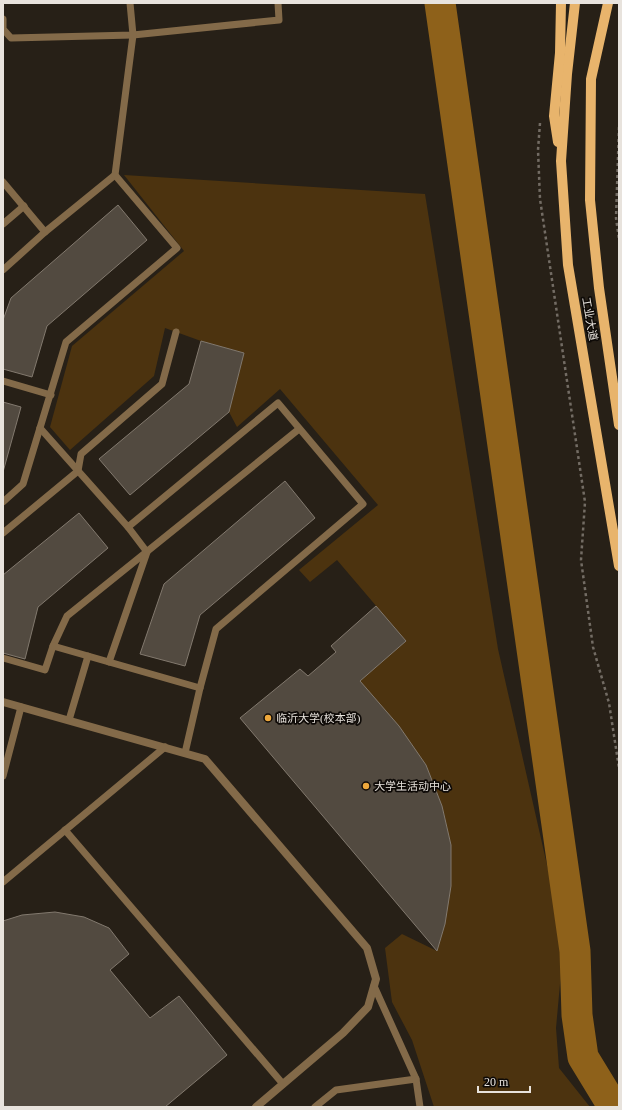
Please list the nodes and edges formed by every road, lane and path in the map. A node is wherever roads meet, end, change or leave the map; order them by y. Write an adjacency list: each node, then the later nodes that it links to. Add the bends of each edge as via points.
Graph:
1 (130, 3): 7 (lane)
2 (278, 3): 7 (lane, via 279,20)
3 (561, 3): 10 (main road, via 560,52 554,116)
4 (575, 3): 10 (main road, 工业大道)
5 (608, 3): 21 (main road, 工业大道, via 591,79 590,200 599,288)
6 (3, 19): 7 (lane, via 3,29 11,38)
7 (133, 35): 11 (lane)
8 (540, 118): 40 (path, via 540,199 585,502 581,560 593,646 609,703)
9 (619, 127): 16 (path, via 616,218)
10 (561, 162): 29 (main road, 工业大道, via 568,265)
11 (115, 175): 15 (lane); 20 (lane, via 177,248 66,342)
12 (3, 182): 13 (lane)
13 (24, 206): 14 (lane); 15 (lane)
14 (3, 224)
15 (45, 232): 17 (lane)
16 (619, 239)
17 (3, 270)
18 (176, 332): 24 (lane, via 162,384 81,454)
19 (3, 381): 20 (lane)
20 (51, 394): 22 (lane)
21 (619, 425)
22 (40, 428): 24 (lane); 25 (lane, via 23,484)
23 (300, 429): 26 (lane, via 278,403); 28 (lane); 34 (lane, via 363,504 216,629)
24 (78, 470): 26 (lane); 27 (lane)
25 (3, 502)
26 (128, 527): 28 (lane)
27 (3, 533)
28 (147, 552): 30 (lane, via 67,616); 33 (lane)
29 (619, 566)
30 (53, 646): 31 (lane); 32 (lane, via 45,670)
31 (88, 656): 33 (lane); 37 (lane)
32 (3, 658)
33 (109, 662): 34 (lane)
34 (200, 688): 39 (lane)
35 (3, 702): 36 (street)
36 (21, 707): 37 (street); 41 (lane)
37 (69, 720): 38 (street)
38 (165, 747): 39 (street); 42 (lane)
39 (185, 753): 44 (street, via 205,759 367,948 376,979)
40 (619, 768)
41 (3, 776)
42 (66, 830): 43 (lane); 46 (lane)
43 (3, 882)
44 (374, 986): 45 (lane); 46 (street, via 368,1007 343,1033)
45 (416, 1079): 48 (lane, via 336,1090); 49 (lane)
46 (283, 1084): 47 (street)
47 (256, 1107)
48 (315, 1107)
49 (420, 1107)

